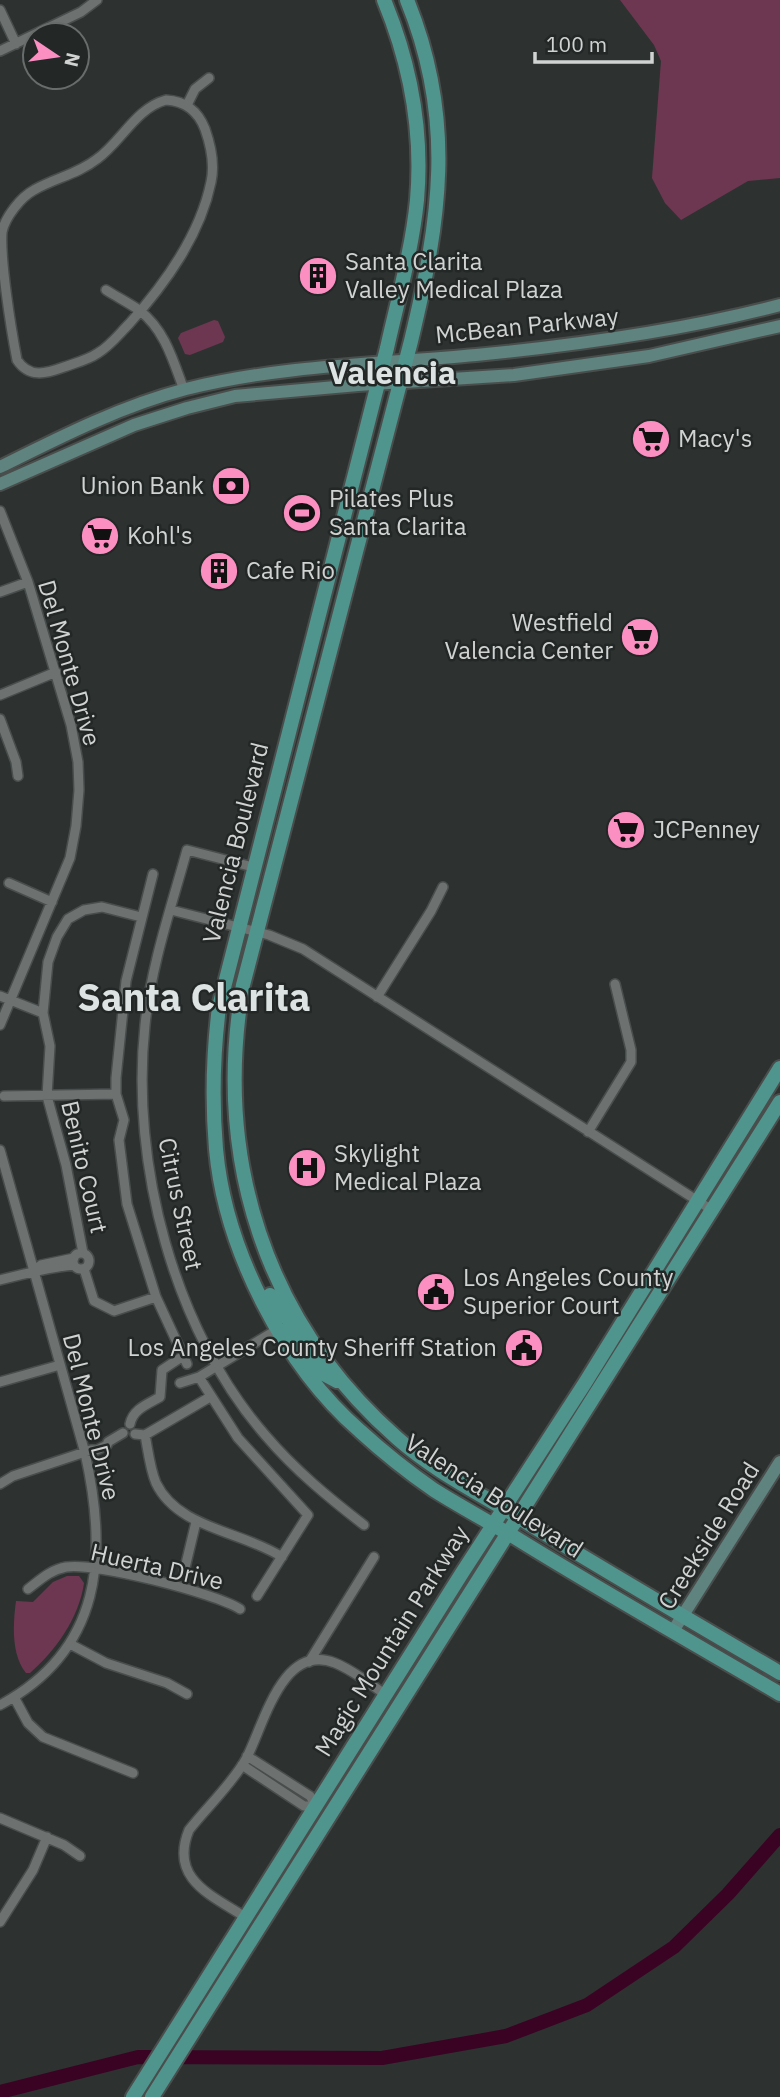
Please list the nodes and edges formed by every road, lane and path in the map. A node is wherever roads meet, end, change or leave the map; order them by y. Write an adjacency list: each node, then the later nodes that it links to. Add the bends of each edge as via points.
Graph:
1 (97, 0): 5 (street)
2 (384, 0): 16 (main road, Valencia Boulevard, via 407,69 417,127 418,174 410,243)
3 (407, 0): 15 (main road, Valencia Boulevard, via 430,76 440,178 432,245)
4 (0, 10): 5 (street)
5 (16, 44): 6 (street)
6 (0, 51)
7 (209, 78): 8 (street, via 195,89)
8 (187, 105): 11 (street, via 208,137 212,181 189,241); 12 (street, via 177,100 157,102 99,158 23,198 2,232 0,256)
9 (106, 290): 11 (street)
10 (780, 305): 15 (main road, McBean Parkway, via 609,339)
11 (140, 311): 12 (street, via 98,354 47,373 22,368); 19 (street, via 169,347)
12 (10, 323): 13 (street)
13 (0, 325)
14 (780, 326): 17 (main road, McBean Parkway, via 596,364)
15 (407, 359): 16 (main road, McBean Parkway); 17 (main road, Valencia Boulevard)
16 (383, 361): 18 (main road, Valencia Boulevard); 19 (main road, McBean Parkway, via 272,373)
17 (400, 383): 18 (main road, McBean Parkway); 37 (main road, Valencia Boulevard)
18 (377, 384): 21 (main road, McBean Parkway, via 235,396 187,408 97,440); 29 (main road, Valencia Boulevard)
19 (184, 390): 20 (main road, McBean Parkway, via 87,425)
20 (0, 467)
21 (0, 484)
22 (0, 511): 23 (street, Del Monte Drive)
23 (27, 582): 24 (street); 25 (street, Del Monte Drive)
24 (0, 592)
25 (56, 672): 26 (street); 33 (street, Del Monte Drive, via 71,725 79,790 70,858)
26 (0, 695)
27 (0, 719): 28 (street)
28 (18, 776)
29 (253, 867): 34 (street, Citrus Street, via 187,850); 36 (main road, Valencia Boulevard)
30 (153, 874): 35 (street, Benito Court)
31 (9, 883): 33 (street)
32 (443, 887): 40 (street)
33 (52, 902): 41 (street, Del Monte Drive)
34 (171, 910): 36 (street); 64 (street, Citrus Street, via 145,1024 147,1153 159,1219 180,1291)
35 (141, 917): 42 (street, Benito Court, via 102,907 68,919 47,962); 46 (street, Benito Court, via 126,981)
36 (238, 927): 37 (street); 44 (main road, Valencia Boulevard)
37 (257, 932): 40 (street, via 303,949); 50 (main road, Valencia Boulevard, via 237,1020)
38 (615, 984): 51 (street, via 631,1062)
39 (0, 996): 41 (street)
40 (377, 997): 51 (street)
41 (10, 1001): 42 (street); 43 (street, Del Monte Drive)
42 (43, 1013): 47 (street, Benito Court, via 50,1046)
43 (0, 1025)
44 (215, 1032): 50 (main road, via 221,1049 221,1104); 59 (main road, Valencia Boulevard, via 216,1151 230,1217)
45 (780, 1068): 54 (main road, Magic Mountain Parkway)
46 (116, 1094): 47 (street); 60 (street, Benito Court, via 124,1120 118,1140 127,1204)
47 (47, 1096): 48 (street); 56 (street, Benito Court, via 66,1165)
48 (4, 1097)
49 (780, 1102): 55 (main road, Magic Mountain Parkway)
50 (234, 1109): 61 (main road, Valencia Boulevard, via 243,1175 260,1238)
51 (588, 1132): 54 (street)
52 (0, 1150): 53 (street, Del Monte Drive)
53 (3, 1176): 57 (street, Del Monte Drive)
54 (697, 1200): 55 (street); 76 (main road, Magic Mountain Parkway)
55 (712, 1210): 77 (main road, Magic Mountain Parkway)
56 (79, 1261): 57 (street); 60 (street, Benito Court, via 94,1301 114,1311)
57 (33, 1271): 58 (street); 63 (street, Del Monte Drive)
58 (0, 1280)
59 (253, 1281): 61 (main road, via 267,1289 282,1315); 62 (main road, Valencia Boulevard)
60 (156, 1297): 70 (street, Benito Court, via 185,1360 162,1370 160,1397 136,1411)
61 (297, 1320): 68 (main road, Valencia Boulevard)
62 (278, 1329): 64 (street); 68 (main road, via 291,1332 322,1373); 80 (main road, Valencia Boulevard, via 301,1365 358,1430 434,1490)
63 (60, 1365): 66 (street); 73 (street, Del Monte Drive)
64 (218, 1366): 65 (street); 79 (street, Citrus Street, via 265,1436 319,1490)
65 (199, 1377): 67 (street); 69 (street)
66 (0, 1382)
67 (180, 1383)
68 (342, 1383): 76 (main road, Valencia Boulevard, via 374,1418 423,1459)
69 (210, 1397): 72 (street); 82 (street, via 238,1438 308,1515)
70 (130, 1424): 71 (street, via 124,1426); 72 (street)
71 (123, 1433): 72 (street, via 127,1437); 73 (street)
72 (140, 1434): 78 (street, via 164,1497)
73 (89, 1451): 75 (street); 84 (street, Del Monte Drive, via 97,1523)
74 (780, 1462): 89 (main road, Creekside Road)
75 (0, 1484)
76 (505, 1510): 77 (main road, Valencia Boulevard); 80 (main road, Magic Mountain Parkway)
77 (519, 1518): 81 (main road, Magic Mountain Parkway); 89 (main road, Valencia Boulevard)
78 (196, 1522): 82 (street); 85 (street)
79 (364, 1525)
80 (493, 1525): 81 (main road, Valencia Boulevard); 96 (main road, Magic Mountain Parkway)
81 (507, 1532): 90 (main road, Valencia Boulevard); 108 (main road, Magic Mountain Parkway)
82 (282, 1557): 87 (street)
83 (374, 1557): 92 (street)
84 (96, 1569): 86 (street, Huerta Drive, via 67,1567 47,1574); 88 (street, Huerta Drive, via 167,1584); 91 (street, Del Monte Drive, via 83,1618)
85 (184, 1572)
86 (28, 1589)
87 (257, 1596)
88 (240, 1609)
89 (683, 1616): 90 (main road, Creekside Road); 93 (main road, Valencia Boulevard)
90 (673, 1631): 95 (main road, Valencia Boulevard)
91 (69, 1644): 94 (street); 97 (street, Del Monte Drive)
92 (309, 1661): 96 (street, via 337,1664); 99 (street, via 283,1680)
93 (780, 1672)
94 (187, 1694)
95 (780, 1694)
96 (386, 1695): 101 (main road, Magic Mountain Parkway)
97 (14, 1698): 98 (street, Del Monte Drive); 100 (street, via 43,1738)
98 (0, 1705)
99 (245, 1761): 101 (street, via 304,1806); 105 (street, via 189,1830 183,1854 195,1883)
100 (132, 1773)
101 (316, 1805): 105 (main road, Magic Mountain Parkway)
102 (0, 1818): 103 (street)
103 (47, 1837): 104 (street); 106 (street, via 33,1870)
104 (80, 1856)
105 (245, 1917): 107 (main road, Magic Mountain Parkway)
106 (0, 1922)
107 (133, 2097)
108 (152, 2097)

